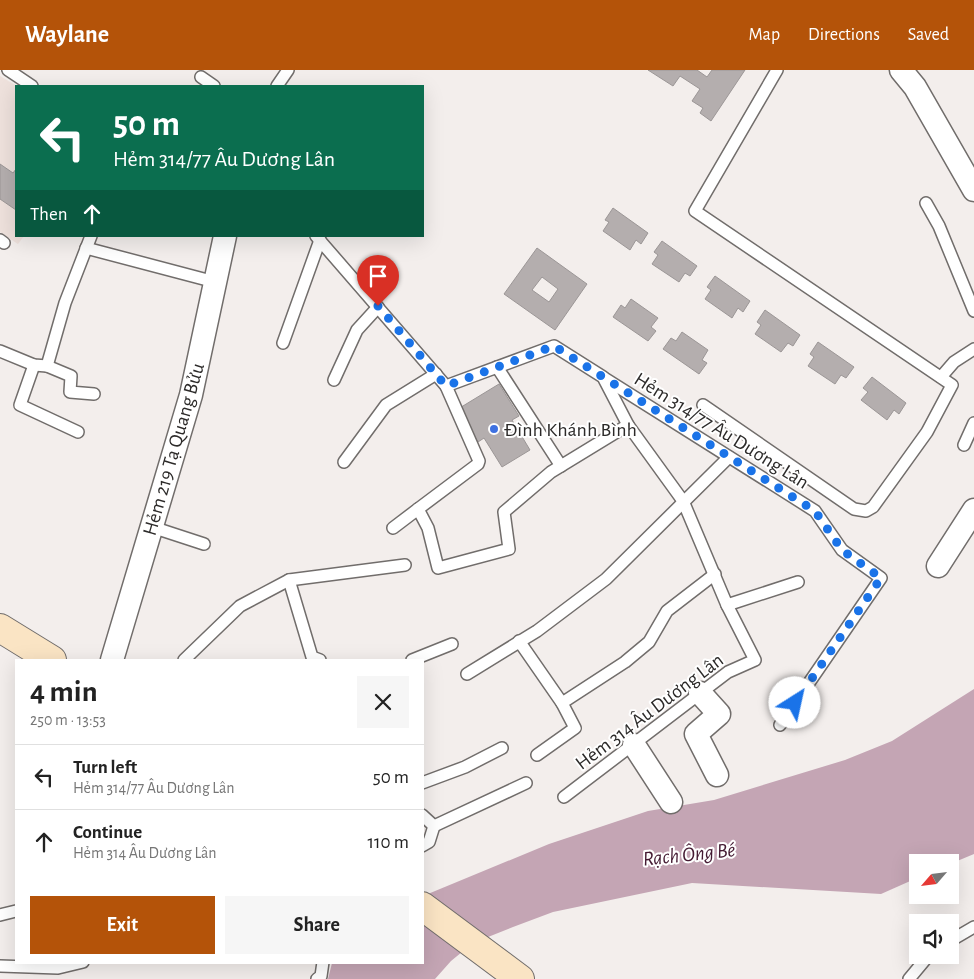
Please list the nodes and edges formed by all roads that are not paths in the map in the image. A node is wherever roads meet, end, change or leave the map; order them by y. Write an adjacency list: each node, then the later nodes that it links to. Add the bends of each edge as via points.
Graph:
1 (8, 70): 6 (lane)
2 (288, 70): 8 (lane)
3 (777, 70): 25 (lane, via 695,211)
4 (902, 70): 9 (street)
5 (201, 77): 7 (lane)
6 (30, 85)
7 (213, 85)
8 (279, 85)
9 (974, 190)
10 (926, 203): 17 (lane)
11 (91, 237): 14 (lane)
12 (225, 237): 15 (street, Hẻm 219 Tạ Quang Bửu)
13 (318, 238): 16 (lane); 18 (lane)
14 (86, 248): 15 (lane); 22 (lane, via 65,303)
15 (216, 282): 41 (street, Hẻm 219 Tạ Quang Bửu, via 191,395)
16 (378, 306): 24 (lane); 27 (lane, via 357,330)
17 (974, 310)
18 (282, 343)
19 (974, 349): 25 (lane, via 954,362)
20 (0, 351): 21 (lane)
21 (34, 365): 22 (lane); 33 (lane, via 20,405)
22 (47, 366): 29 (lane, via 71,376 70,392)
23 (497, 367): 26 (lane, Hẻm 314 Âu Dương Lân, via 554,346); 28 (lane, Hẻm 314 Âu Dương Lân); 37 (lane)
24 (436, 374): 28 (lane); 36 (lane, via 386,405)
25 (941, 377): 30 (lane, via 952,385 927,432 873,507 866,511 854,509)
26 (603, 378): 32 (lane, Hẻm 314 Âu Dương Lân); 35 (lane, Hẻm 314/77 Âu Dương Lân)
27 (334, 380)
28 (446, 386): 39 (lane, via 479,461)
29 (94, 394)
30 (703, 405)
31 (974, 423): 34 (lane)
32 (628, 425): 37 (lane); 38 (lane, Hẻm 314 Âu Dương Lân)
33 (78, 432)
34 (964, 445)
35 (729, 457): 38 (lane); 61 (lane, Hẻm 314/77 Âu Dương Lân, via 815,511 842,550 881,578)
36 (344, 462)
37 (561, 466): 39 (lane, via 504,512 509,549 438,568 428,528)
38 (683, 501): 46 (lane, Hẻm 314 Âu Dương Lân); 51 (lane, via 606,580)
39 (418, 509): 42 (lane)
40 (974, 510): 45 (street)
41 (152, 527): 43 (lane); 54 (street, Hẻm 219 Tạ Quang Bửu)
42 (393, 528)
43 (204, 544)
44 (405, 566): 47 (lane)
45 (938, 566)
46 (715, 574): 49 (lane, Hẻm 314 Âu Dương Lân); 60 (lane, via 667,610 649,642 625,662)
47 (290, 580): 55 (lane, via 240,606); 56 (lane, via 312,657)
48 (798, 582): 49 (lane)
49 (728, 605): 59 (lane, Hẻm 314 Âu Dương Lân, via 755,660 728,672)
50 (0, 628): 53 (main road)
51 (519, 641): 58 (lane); 60 (lane)
52 (452, 644): 57 (lane)
53 (50, 659)
54 (112, 659)
55 (185, 659)
56 (317, 659)
57 (414, 659)
58 (467, 674)
59 (700, 693): 62 (lane, Hẻm 314 Âu Dương Lân); 65 (street, via 719,714 696,734)
60 (562, 703): 64 (lane, via 575,728)
61 (780, 725)
62 (634, 745): 68 (lane, Hẻm 314 Âu Dương Lân); 69 (street)
63 (502, 748): 66 (lane, via 465,767)
64 (536, 755)
65 (717, 775)
66 (424, 781)
67 (526, 783): 71 (lane)
68 (564, 797)
69 (671, 802)
70 (424, 817): 71 (lane)
71 (434, 826): 72 (lane, via 429,842)
72 (424, 845)
73 (424, 907): 83 (main road)
74 (15, 911): 75 (lane)
75 (0, 915)
76 (974, 928): 77 (lane)
77 (959, 936)
78 (75, 964): 81 (lane, via 58,968)
79 (323, 964): 82 (lane, via 321,976)
80 (922, 964): 84 (lane)
81 (0, 966)
82 (317, 979)
83 (520, 979)
84 (909, 979)

